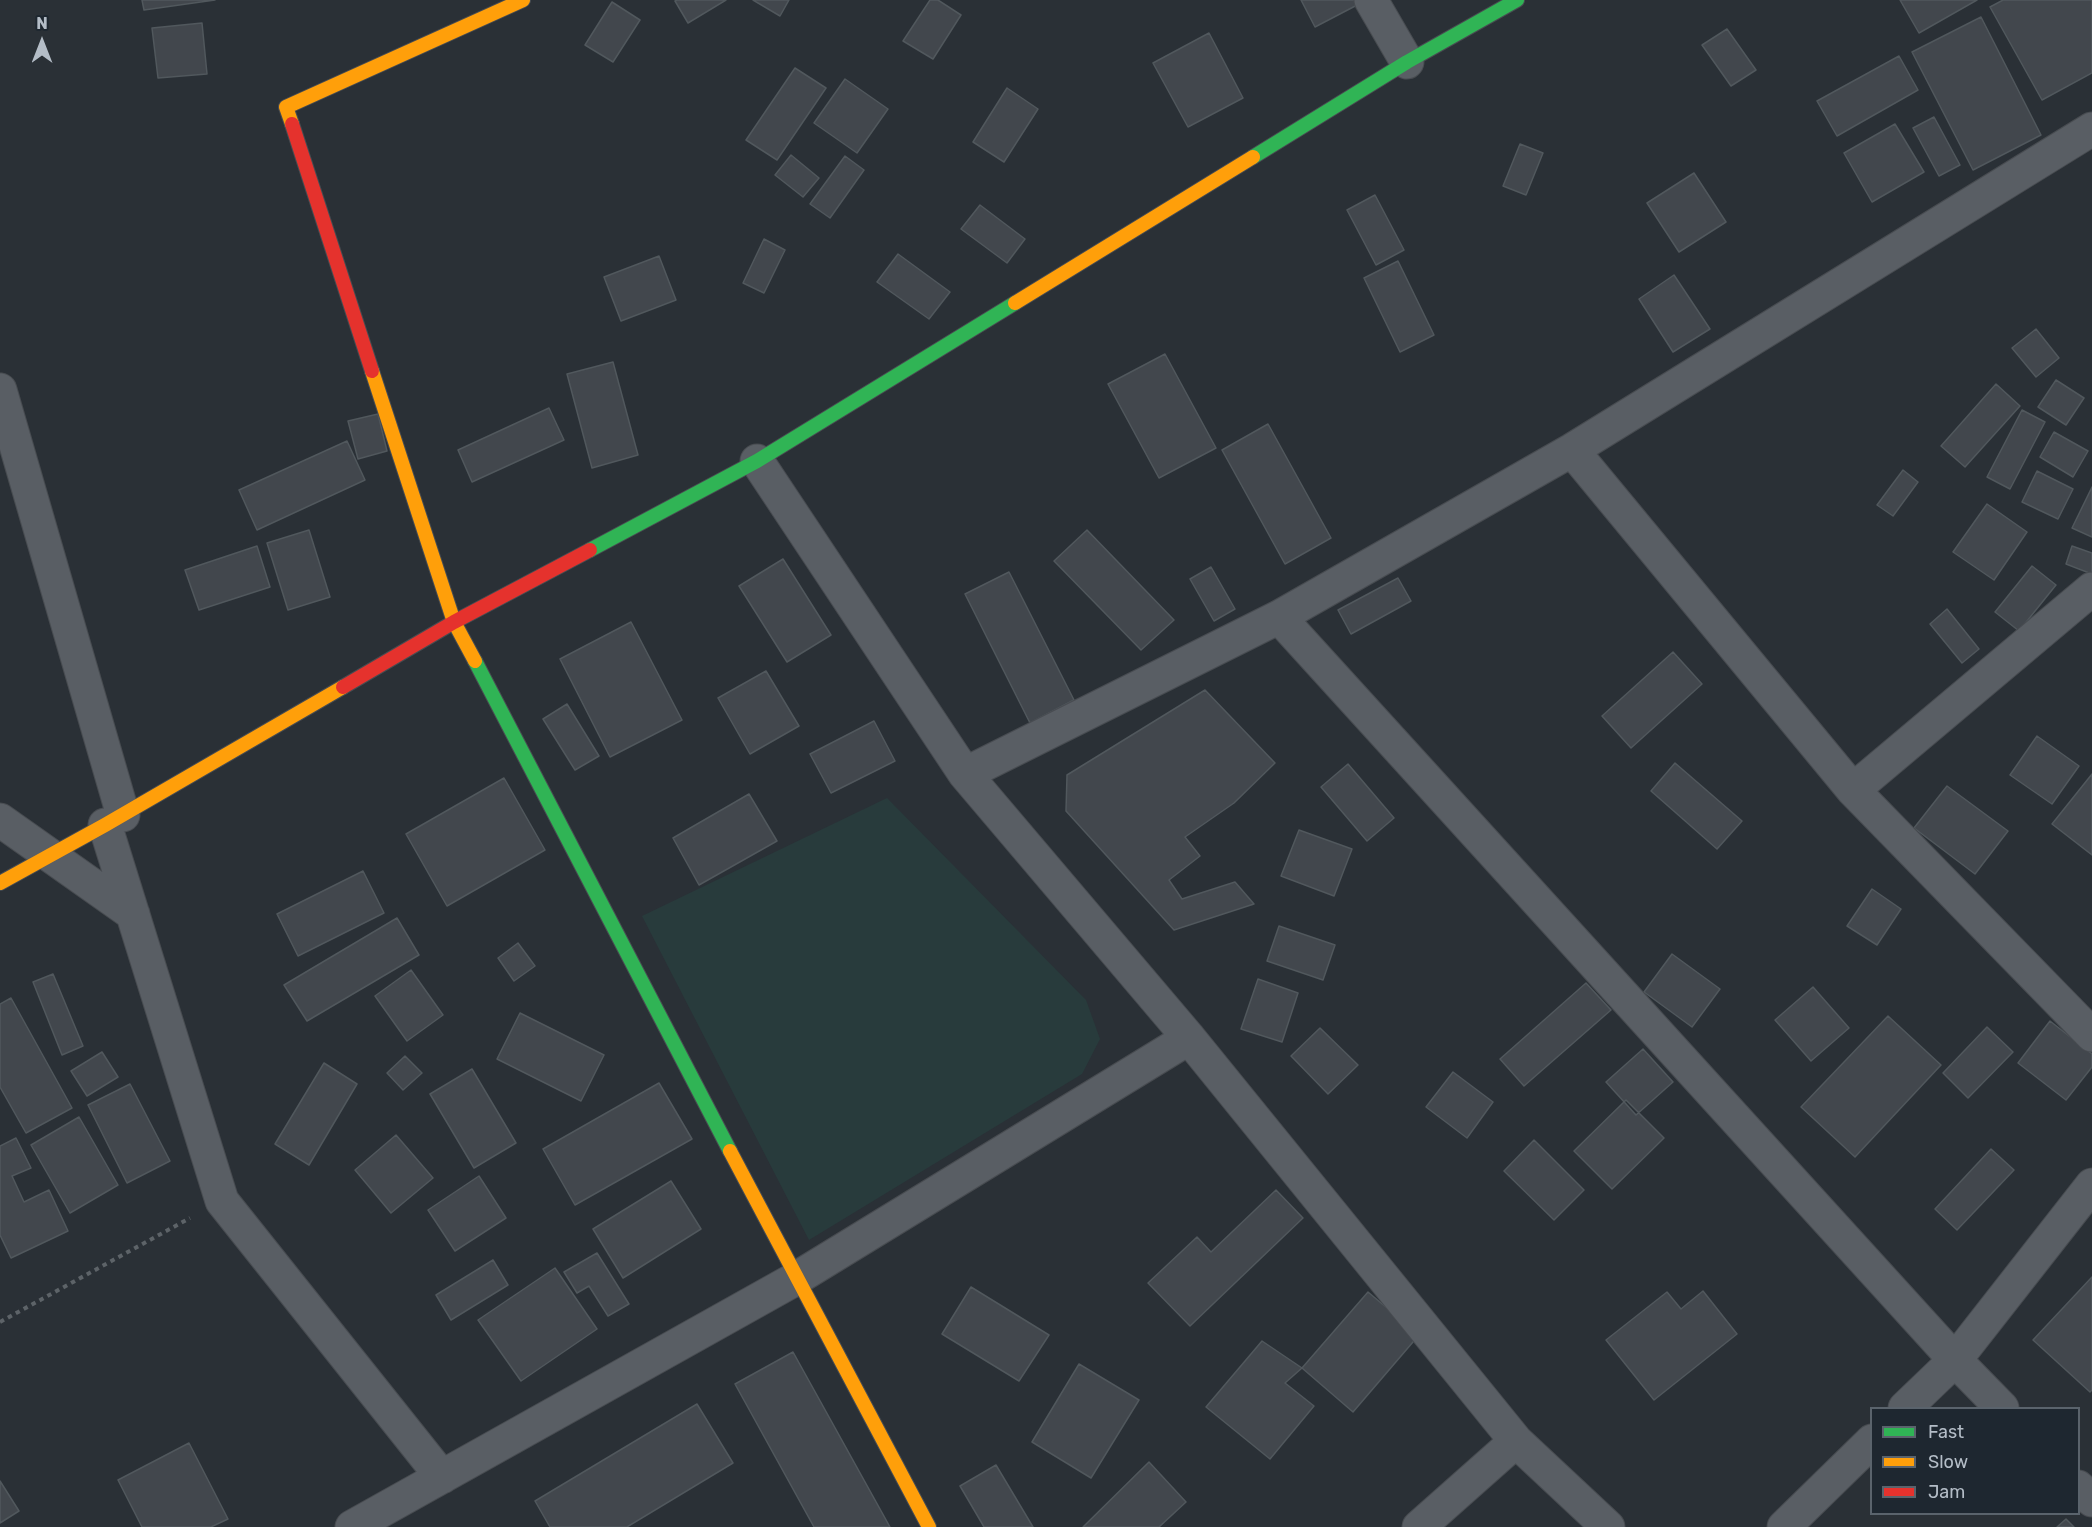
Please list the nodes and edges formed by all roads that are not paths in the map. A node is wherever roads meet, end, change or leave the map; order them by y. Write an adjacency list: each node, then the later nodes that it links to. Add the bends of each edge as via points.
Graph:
1 (524, 0): 11 (street, via 286,107)
2 (1371, 0): 4 (street)
3 (1517, 0): 4 (street)
4 (1407, 62): 8 (street)
5 (2092, 129): 7 (street)
6 (0, 390): 15 (street)
7 (1572, 450): 10 (street); 13 (street)
8 (757, 461): 11 (street); 12 (street)
9 (2092, 589): 13 (street)
10 (1279, 617): 12 (street); 23 (street)
11 (454, 622): 15 (street); 22 (street)
12 (965, 774): 20 (street)
13 (1853, 790): 19 (street)
14 (0, 820): 16 (street)
15 (114, 820): 16 (street); 18 (street)
16 (50, 855): 17 (street); 18 (street)
17 (0, 883)
18 (133, 914): 28 (street, via 222,1201)
19 (2092, 1035)
20 (1189, 1038): 22 (street); 26 (street)
21 (2092, 1185): 23 (street)
22 (797, 1278): 28 (street); 32 (street)
23 (1954, 1360): 24 (street); 25 (street)
24 (1906, 1407)
25 (2001, 1407)
26 (1516, 1441): 33 (street); 34 (street)
27 (1870, 1443): 35 (street)
28 (442, 1476): 31 (street)
29 (2080, 1487): 30 (street)
30 (2092, 1500)
31 (352, 1527)
32 (929, 1527)
33 (1419, 1527)
34 (1608, 1527)
35 (1784, 1527)

